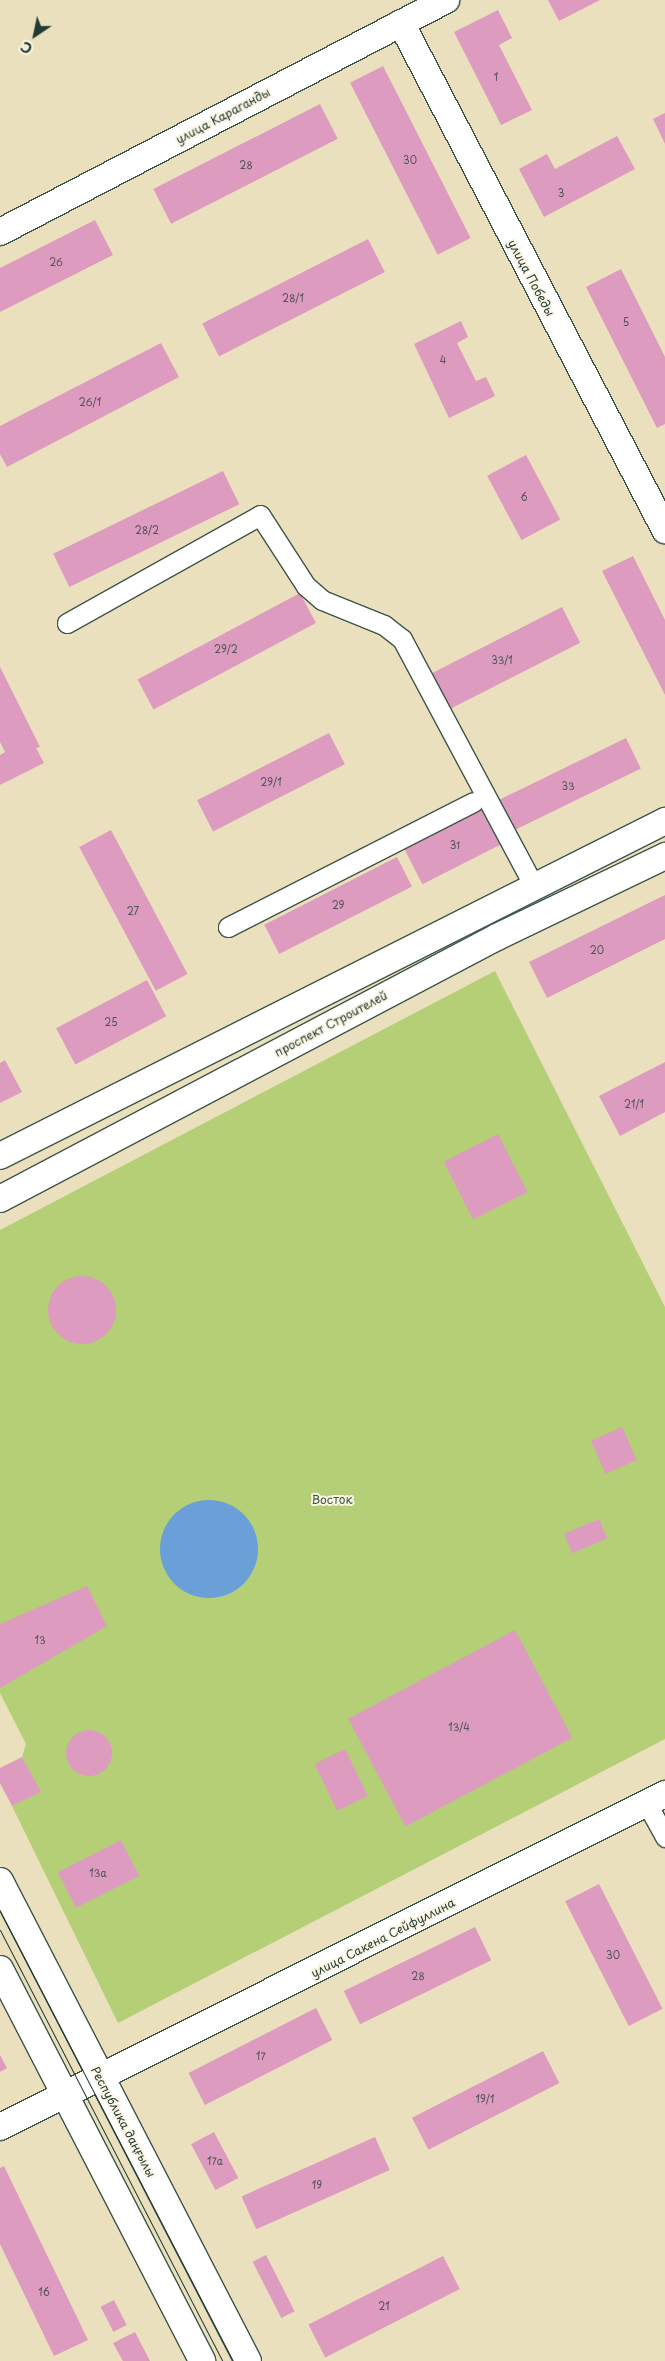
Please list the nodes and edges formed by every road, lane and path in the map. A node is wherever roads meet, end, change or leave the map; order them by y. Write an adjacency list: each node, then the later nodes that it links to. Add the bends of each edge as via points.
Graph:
1 (446, 0): 2 (street, улица Караганды)
2 (401, 23): 3 (street, улица Караганды); 4 (street, улица Победы)
3 (0, 232)
4 (665, 530)
5 (67, 623): 9 (street, via 260,515 306,586 322,600 384,625 402,639)
6 (473, 802): 10 (street)
7 (665, 821): 9 (street)
8 (665, 856): 12 (street, проспект Строителей, via 497,936)
9 (533, 884): 11 (street)
10 (228, 928)
11 (0, 1156)
12 (0, 1199)
13 (656, 1799): 14 (street); 17 (street, улица Сакена Сейфуллина)
14 (665, 1837)
15 (0, 1881): 17 (street, Республика даңғылы)
16 (0, 1969): 18 (street)
17 (99, 2078): 18 (street, улица Сакена Сейфуллина); 21 (street, Республика даңғылы)
18 (64, 2094): 19 (street); 20 (street)
19 (0, 2127)
20 (202, 2361)
21 (248, 2361)

